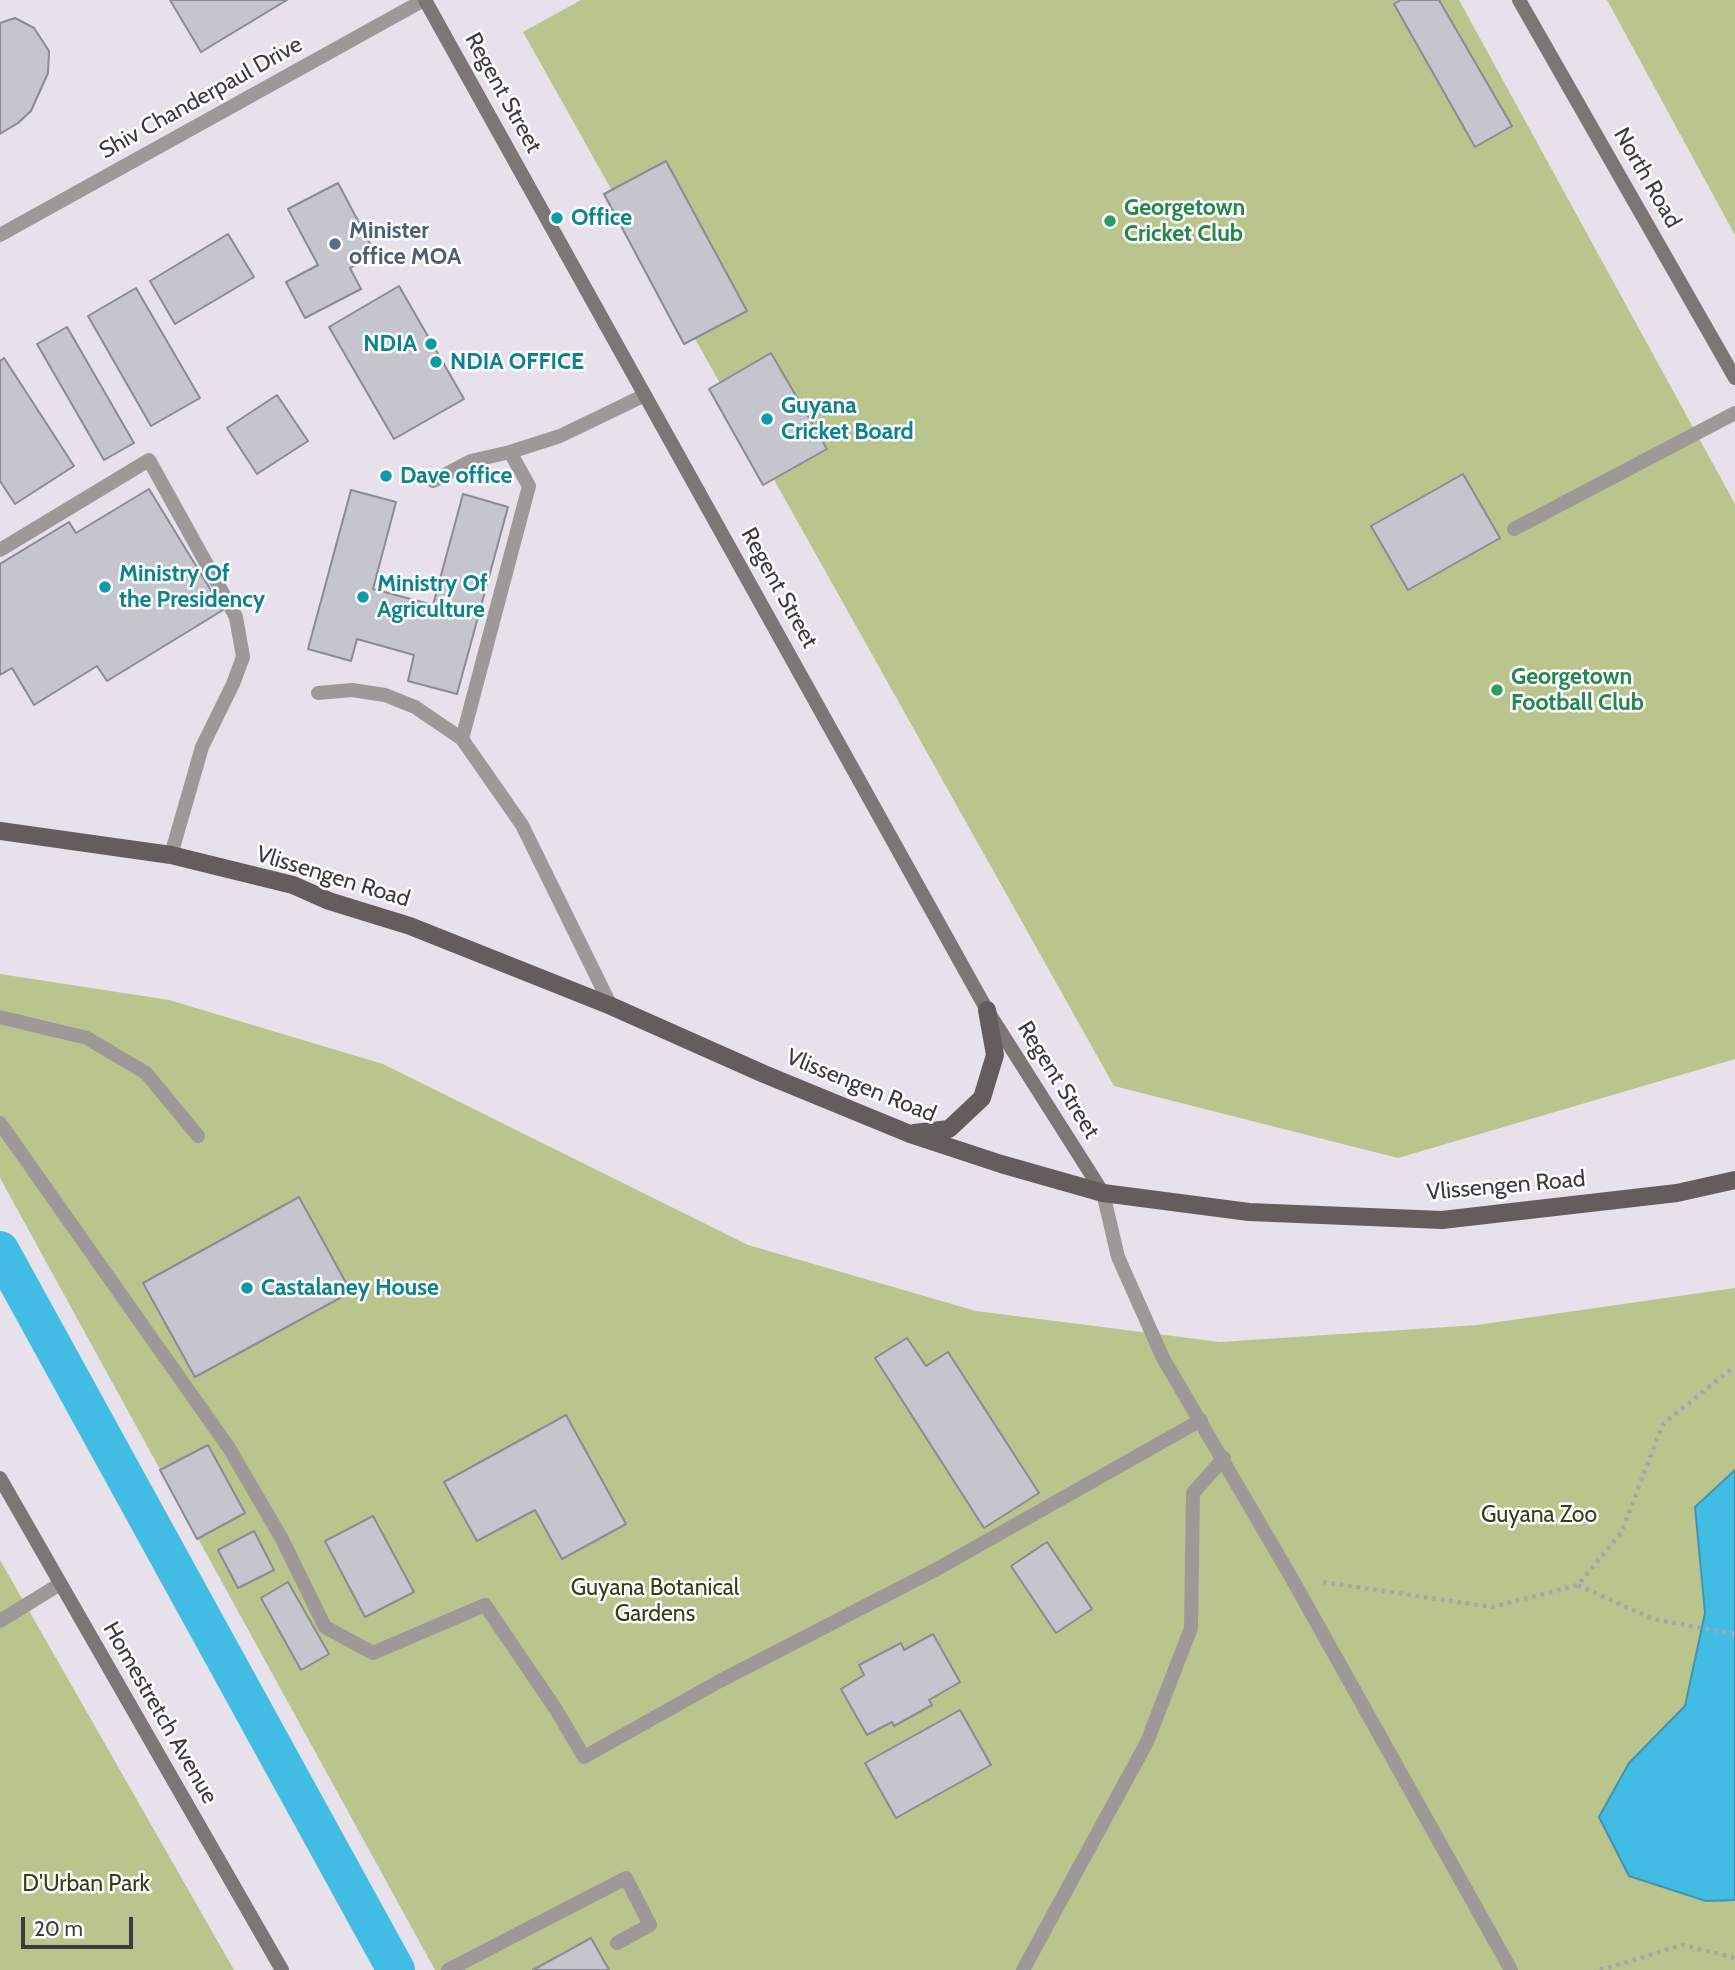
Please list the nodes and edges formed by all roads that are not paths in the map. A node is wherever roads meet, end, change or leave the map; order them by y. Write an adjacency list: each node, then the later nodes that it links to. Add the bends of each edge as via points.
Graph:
1 (424, 0): 3 (street, Shiv Chanderpaul Drive); 5 (main road, Regent Street)
2 (1519, 0): 4 (main road, North Road)
3 (0, 235)
4 (1735, 378)
5 (645, 395): 7 (street, via 560,436); 16 (main road, Regent Street)
6 (1735, 413): 9 (street)
7 (510, 452): 8 (street, via 471,461); 12 (street, via 529,486)
8 (433, 481)
9 (1514, 529)
10 (0, 550): 14 (street, via 149,460 236,617 243,657 202,747)
11 (318, 693): 12 (street, via 352,690 385,695 415,707)
12 (462, 739): 15 (street, via 522,825)
13 (0, 831): 14 (main road, Vlissengen Road)
14 (171, 855): 15 (main road, Vlissengen Road, via 293,885)
15 (611, 1006): 19 (main road, Vlissengen Road)
16 (987, 1010): 19 (main road, via 996,1055 982,1098 948,1129); 22 (main road, Regent Street)
17 (0, 1017): 20 (street, via 88,1038 146,1073)
18 (0, 1124): 23 (street, via 229,1448 282,1539 325,1627 373,1653 485,1605 584,1757 937,1569)
19 (910, 1134): 22 (main road, Vlissengen Road)
20 (198, 1136)
21 (1735, 1180): 22 (main road, Vlissengen Road, via 1677,1193 1442,1220 1249,1212)
22 (1103, 1193): 23 (street, via 1118,1257 1146,1322)
23 (1201, 1420): 24 (street)
24 (1224, 1458): 31 (street, via 1193,1493 1191,1628 1152,1729); 32 (street)
25 (0, 1478): 26 (main road, Homestretch Avenue)
26 (60, 1584): 27 (street); 29 (main road, Homestretch Avenue)
27 (0, 1621)
28 (617, 1943): 30 (street, via 650,1925 626,1878)
29 (282, 1970)
30 (448, 1970)
31 (1023, 1970)
32 (1511, 1970)

